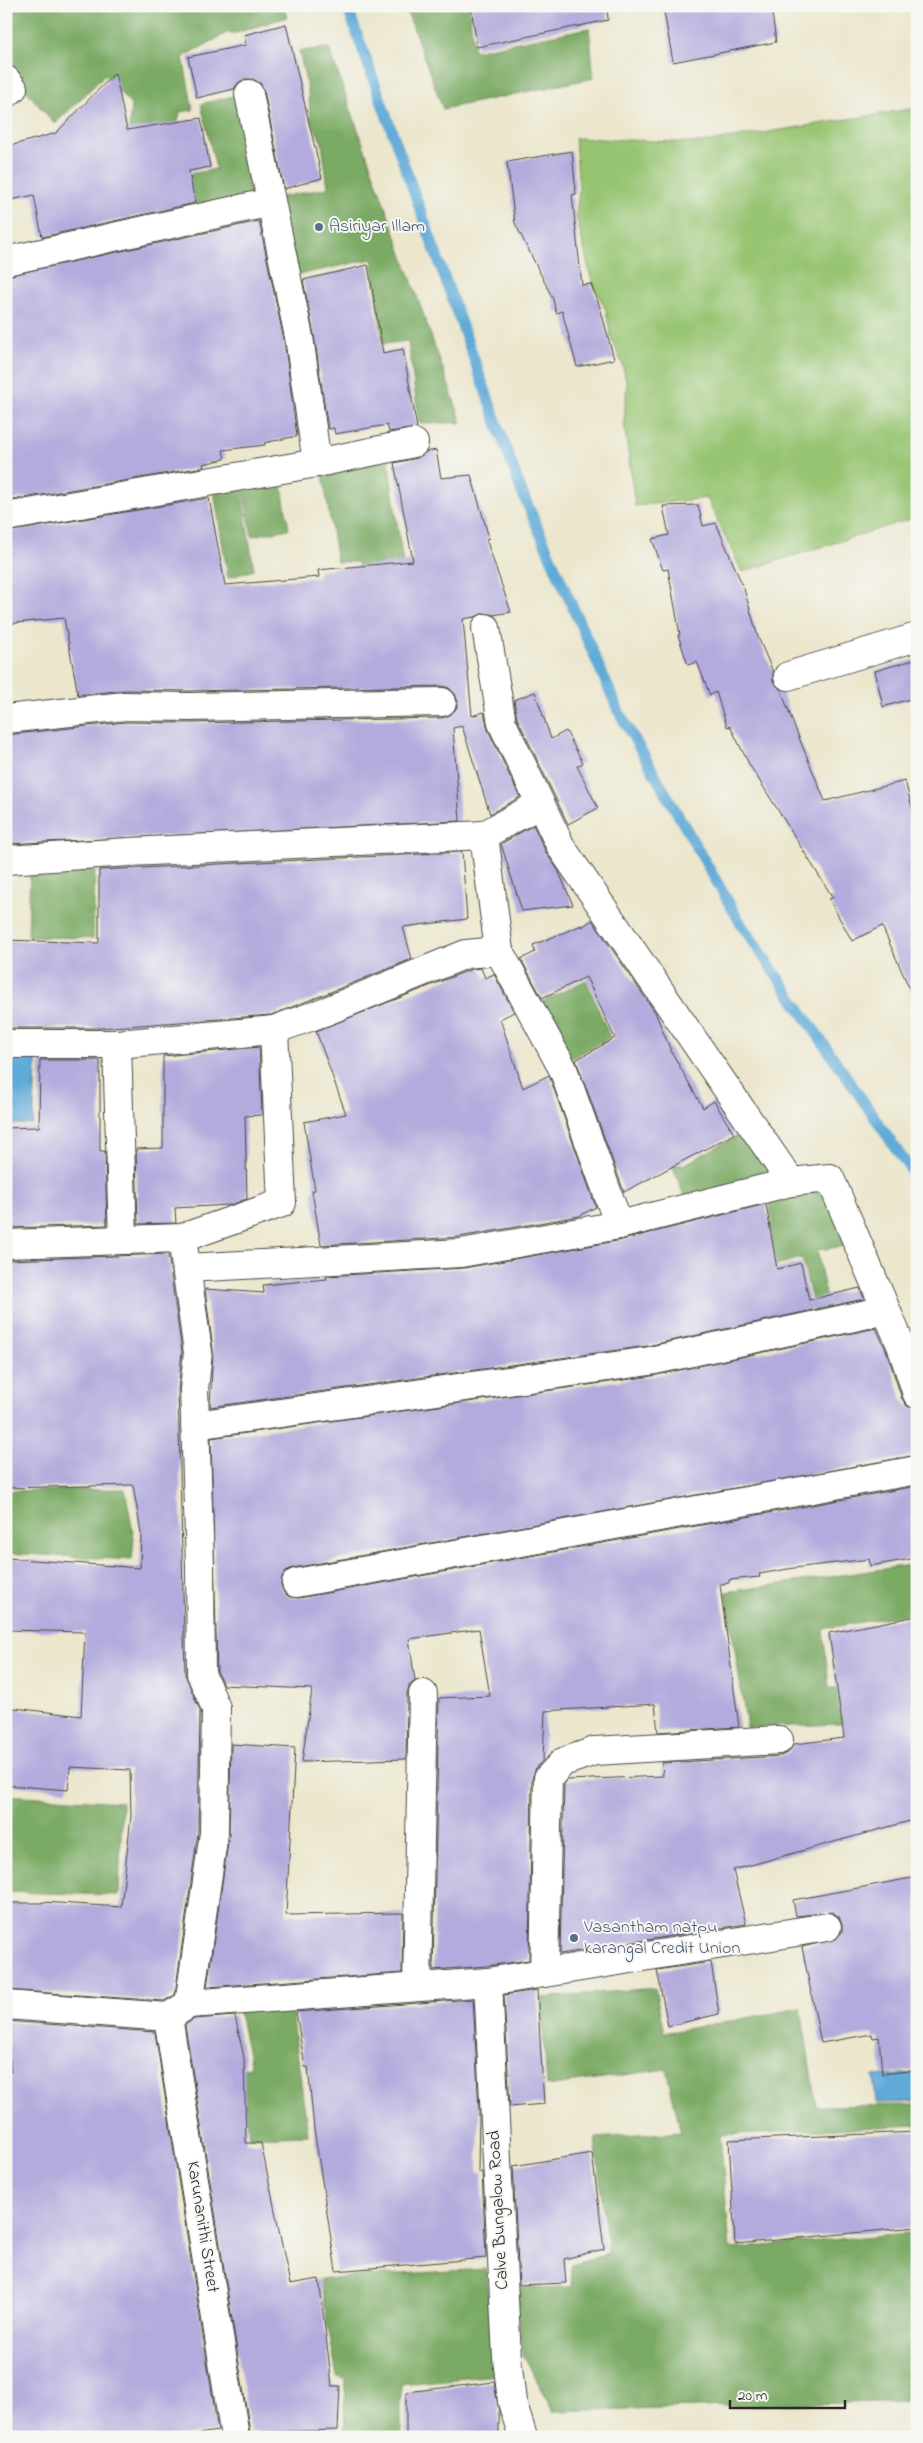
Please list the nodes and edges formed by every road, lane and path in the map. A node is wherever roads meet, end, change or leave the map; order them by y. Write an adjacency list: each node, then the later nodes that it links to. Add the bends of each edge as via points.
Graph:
1 (6, 80): 2 (street, via 13,88)
2 (6, 94)
3 (249, 94): 4 (street)
4 (271, 202): 5 (street); 7 (street, via 299,337)
5 (6, 261)
6 (414, 443): 7 (street)
7 (317, 463): 8 (street)
8 (6, 517)
9 (486, 628): 14 (street, via 502,723)
10 (917, 637): 11 (street)
11 (788, 676)
12 (442, 702): 13 (street, via 125,706)
13 (6, 719)
14 (540, 804): 15 (street); 21 (street, via 561,847)
15 (484, 835): 16 (street); 17 (street)
16 (6, 860)
17 (499, 951): 18 (street, via 466,954); 22 (street, via 563,1069)
18 (274, 1030): 20 (street); 23 (street, via 282,1204)
19 (6, 1044): 20 (street)
20 (117, 1044): 24 (street)
21 (791, 1182): 22 (street); 27 (street, via 830,1178)
22 (619, 1225): 26 (street, via 461,1253)
23 (182, 1238): 24 (street); 26 (street, Karunanithi Street)
24 (123, 1240): 25 (street)
25 (6, 1244)
26 (187, 1268): 29 (street, Karunanithi Street, via 198,1352)
27 (886, 1310): 28 (street); 29 (street, via 650,1361)
28 (917, 1394)
29 (195, 1425): 39 (street, Karunanithi Street, via 201,1674 216,1708 215,1804 213,1842)
30 (917, 1470): 31 (street)
31 (296, 1583)
32 (423, 1694): 37 (street)
33 (779, 1740): 35 (street, via 595,1751 563,1762 548,1778)
34 (827, 1927): 35 (street)
35 (544, 1973): 36 (street)
36 (488, 1982): 37 (street); 41 (street, Calve Bungalow Road, via 507,2358 512,2402)
37 (417, 1986): 39 (street)
38 (6, 2005): 39 (street)
39 (178, 2010): 40 (street, Karunanithi Street)
40 (235, 2437)
41 (523, 2437)

